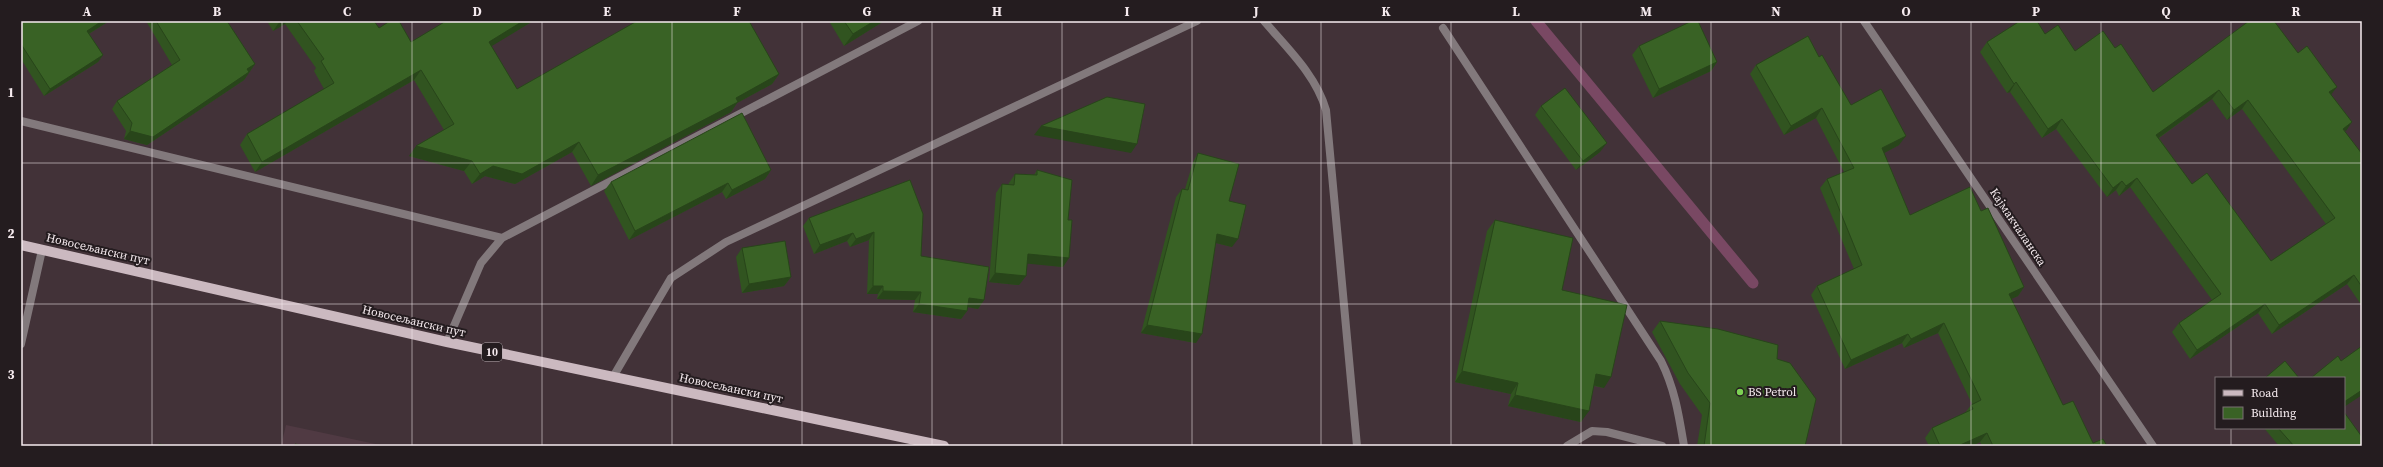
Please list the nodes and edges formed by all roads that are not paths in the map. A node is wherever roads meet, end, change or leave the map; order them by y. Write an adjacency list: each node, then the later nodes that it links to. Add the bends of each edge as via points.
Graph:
1 (918, 21): 7 (street)
2 (1197, 21): 12 (street, via 726,242 671,278)
3 (1264, 21): 14 (street, via 1314,83 1322,96 1326,110)
4 (1864, 21): 18 (street, Кајмакчаланска)
5 (1444, 28): 17 (street, via 1661,361 1676,400)
6 (21, 121): 7 (street)
7 (502, 238): 10 (street, via 481,263)
8 (21, 245): 9 (main road, Новосељански пут / 10)
9 (42, 250): 10 (main road, Новосељански пут / 10); 11 (street)
10 (446, 342): 12 (main road, Новосељански пут / 10)
11 (21, 344)
12 (613, 377): 13 (main road, Новосељански пут / 10)
13 (944, 446)
14 (1358, 446)
15 (1567, 446): 16 (street, via 1592,431 1607,432)
16 (1662, 446)
17 (1684, 446)
18 (2153, 446)

